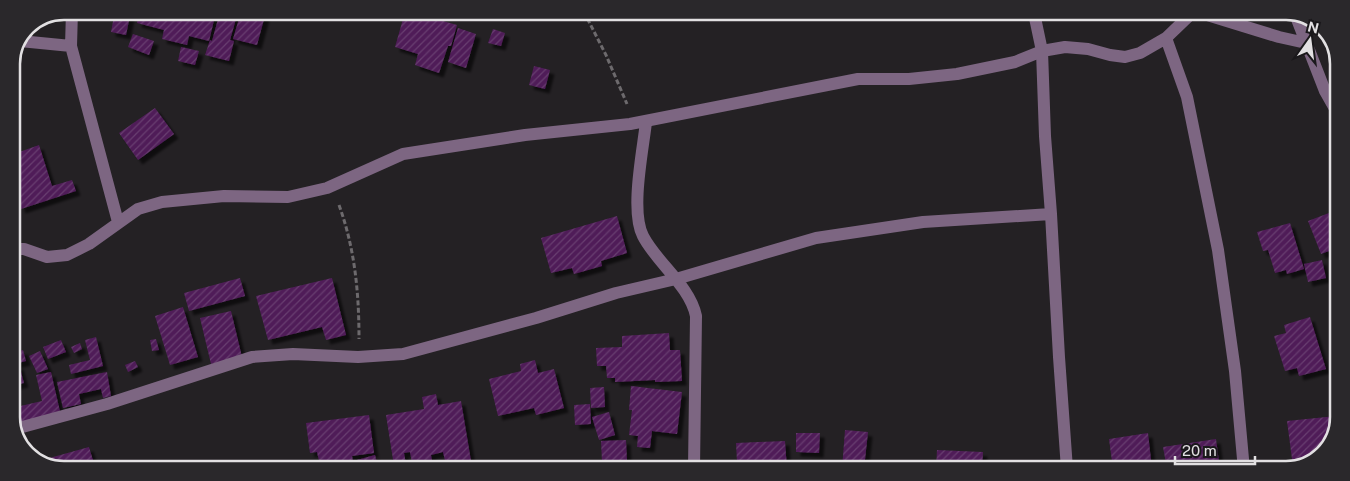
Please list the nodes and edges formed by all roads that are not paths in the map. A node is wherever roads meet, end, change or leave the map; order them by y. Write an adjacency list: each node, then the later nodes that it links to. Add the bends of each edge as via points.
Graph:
1 (72, 20): 9 (street)
2 (1035, 20): 10 (street)
3 (1185, 20): 6 (street)
4 (1223, 20): 8 (street)
5 (1298, 22): 8 (street)
6 (1166, 38): 10 (street, via 1140,53 1125,57 1088,49); 20 (street, via 1187,97 1218,250 1236,371)
7 (26, 42): 9 (street)
8 (1306, 43): 11 (street)
9 (71, 46): 14 (street)
10 (1042, 51): 12 (street, via 1014,62 957,74 909,79 858,79); 13 (street)
11 (1330, 100)
12 (646, 122): 14 (street, via 525,135 403,154 327,188 288,197 224,196 162,202 138,209); 16 (street, via 638,223 643,237)
13 (1052, 214): 16 (street, via 923,222 816,238); 19 (street)
14 (118, 222): 15 (street, via 89,244 66,255 47,256)
15 (20, 249)
16 (676, 279): 17 (street, via 403,354 252,357 107,404); 18 (street, via 696,316)
17 (21, 427)
18 (694, 461)
19 (1066, 461)
20 (1243, 461)

